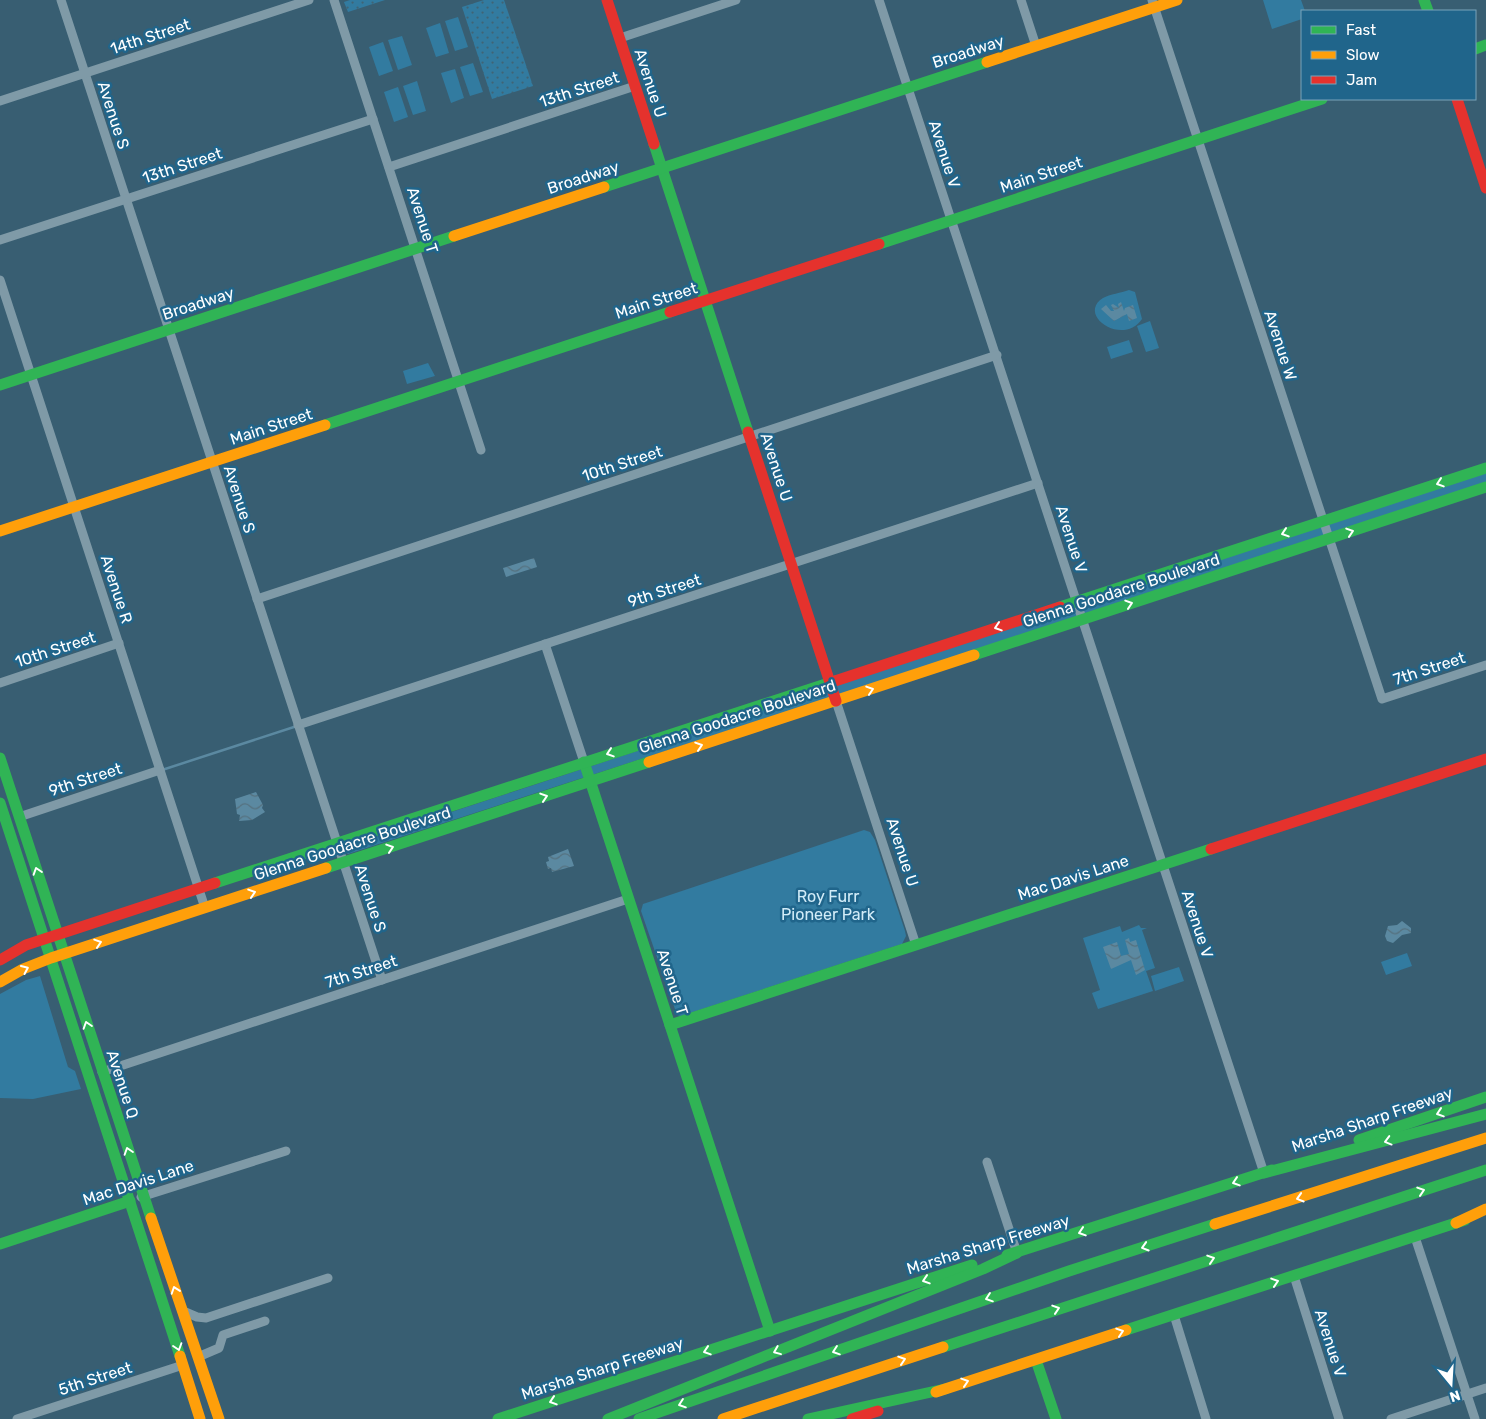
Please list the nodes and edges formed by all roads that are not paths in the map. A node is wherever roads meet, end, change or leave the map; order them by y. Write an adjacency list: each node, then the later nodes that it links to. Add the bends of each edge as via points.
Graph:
1 (60, 0): 12 (street, Avenue S)
2 (309, 0): 12 (street, 14th Street)
3 (334, 0): 18 (street, Avenue T)
4 (608, 0): 10 (main road, Avenue U)
5 (736, 0): 10 (street)
6 (879, 0): 14 (street, Avenue V)
7 (1021, 0): 11 (street)
8 (1177, 0): 9 (main road, Broadway)
9 (1153, 4): 11 (main road, Broadway); 19 (street, Avenue W)
10 (620, 38): 13 (main road, Avenue U)
11 (1036, 46): 14 (main road, Broadway)
12 (85, 74): 17 (street, 14th Street); 23 (street, Avenue S)
13 (636, 86): 20 (street, 13th Street); 21 (main road, Avenue U)
14 (908, 88): 21 (main road, Broadway); 24 (street, Avenue V)
15 (1319, 100): 19 (main road, Main Street)
16 (1457, 100): 22 (main road)
17 (0, 101)
18 (373, 119): 20 (street, Avenue T); 23 (street, 13th Street)
19 (1197, 140): 24 (main road, Main Street); 41 (street, Avenue W)
20 (389, 167): 26 (street, Avenue T)
21 (662, 168): 26 (main road, Broadway); 28 (main road, Avenue U)
22 (1486, 188)
23 (126, 199): 25 (street, 13th Street); 29 (street, Avenue S)
24 (951, 220): 28 (main road, Main Street); 30 (street, Avenue V)
25 (0, 240)
26 (416, 249): 29 (main road, Broadway); 32 (street, Avenue T)
27 (0, 280): 31 (street, Avenue R)
28 (706, 300): 32 (main road, Main Street); 34 (main road, Avenue U)
29 (168, 329): 31 (main road, Broadway); 36 (street, Avenue S)
30 (997, 355): 34 (street, 10th Street); 38 (street, Avenue V)
31 (31, 374): 33 (main road, Broadway); 40 (street, Avenue R)
32 (459, 381): 35 (street, Avenue T); 36 (main road, Main Street)
33 (0, 384)
34 (750, 436): 44 (main road, Avenue U); 45 (street, 10th Street)
35 (481, 450)
36 (212, 462): 40 (main road, Main Street); 45 (street, Avenue S)
37 (1486, 468): 41 (main road, Glenna Goodacre Boulevard, one-way to 41)
38 (1038, 483): 44 (street, 9th Street); 46 (street, Avenue V)
39 (1486, 487): 43 (main road, Glenna Goodacre Boulevard, one-way to 39)
40 (75, 507): 42 (main road, Main Street); 48 (street, Avenue R)
41 (1323, 521): 43 (street, Avenue W); 46 (main road, Glenna Goodacre Boulevard, one-way to 46)
42 (0, 532)
43 (1328, 539): 47 (main road, Glenna Goodacre Boulevard, one-way to 43); 53 (street, Avenue W)
44 (792, 564): 49 (street, 9th Street); 51 (main road, Avenue U)
45 (257, 599): 55 (street, Avenue S)
46 (1077, 601): 47 (street, Avenue V); 51 (main road, Glenna Goodacre Boulevard, one-way to 51)
47 (1083, 620): 54 (main road, Glenna Goodacre Boulevard, one-way to 47); 65 (street, Avenue V)
48 (119, 644): 52 (street, 10th Street); 59 (street, Avenue R)
49 (545, 644): 55 (street, 9th Street); 58 (street, Avenue T)
50 (1486, 665): 53 (street, 7th Street)
51 (830, 681): 54 (main road, Avenue U); 58 (main road, Glenna Goodacre Boulevard, one-way to 58)
52 (0, 683)
53 (1382, 699)
54 (836, 701): 60 (main road, Glenna Goodacre Boulevard, one-way to 54); 71 (street, Avenue U)
55 (298, 725): 63 (street, Avenue S)
56 (0, 758): 62 (main road, Avenue Q)
57 (1486, 759): 65 (main road, Mac Davis Lane)
58 (584, 762): 60 (main road, Avenue T); 63 (main road, Glenna Goodacre Boulevard)
59 (160, 770): 62 (street, 9th Street); 66 (street, Avenue R)
60 (590, 782): 64 (main road, Glenna Goodacre Boulevard, one-way to 60); 67 (main road, Avenue T)
61 (0, 803): 70 (main road, Avenue Q)
62 (19, 817): 69 (main road, Avenue Q, one-way to 62)
63 (337, 843): 64 (street, Avenue S); 66 (main road, Glenna Goodacre Boulevard)
64 (344, 863): 68 (main road, Glenna Goodacre Boulevard, one-way to 64); 75 (street, Avenue S)
65 (1163, 865): 71 (main road, Mac Davis Lane); 85 (street, Avenue V)
66 (199, 888): 68 (street, Avenue R); 69 (main road, Glenna Goodacre Boulevard)
67 (628, 899): 75 (street, 7th Street); 77 (main road, Avenue T)
68 (205, 908): 72 (main road, Glenna Goodacre Boulevard, one-way to 68)
69 (57, 935): 70 (main road, Glenna Goodacre Boulevard); 72 (main road, Avenue Q)
70 (45, 939): 73 (main road, Avenue Q); 74 (main road, Glenna Goodacre Boulevard, via 26,945)
71 (916, 945): 77 (main road, Mac Davis Lane)
72 (64, 954): 73 (main road, Glenna Goodacre Boulevard); 78 (main road, Avenue Q, one-way to 72)
73 (51, 958): 76 (main road, Glenna Goodacre Boulevard, one-way to 73); 87 (main road, Avenue Q)
74 (0, 960)
75 (382, 980): 78 (street, 7th Street)
76 (0, 982)
77 (670, 1025): 100 (main road, Avenue T)
78 (102, 1072): 86 (main road, Avenue Q, one-way to 78)
79 (1486, 1097): 85 (main road, Marsha Sharp Freeway, one-way to 85)
80 (1486, 1114): 85 (main road, one-way to 85)
81 (1486, 1138): 113 (main road, one-way to 113, via 1069,1271)
82 (286, 1151): 86 (street, Mac Davis Lane)
83 (987, 1162): 93 (street)
84 (1486, 1170): 114 (main road, one-way to 84)
85 (1264, 1173): 93 (main road, Marsha Sharp Freeway, one-way to 93)
86 (143, 1197): 87 (street, Mac Davis Lane); 96 (main road, Avenue Q, one-way to 86)
87 (130, 1201): 92 (main road, Mac Davis Lane); 104 (main road, Avenue Q, one-way to 104)
88 (1486, 1209): 90 (main road)
89 (1486, 1213): 90 (main road)
90 (1456, 1223): 91 (main road)
91 (1415, 1237): 94 (main road); 107 (street)
92 (0, 1244)
93 (1017, 1253): 100 (main road, Marsha Sharp Freeway, one-way to 100); 112 (main road, one-way to 112)
94 (1294, 1276): 97 (main road, one-way to 94); 119 (street, Avenue V)
95 (328, 1278): 98 (street)
96 (182, 1310): 98 (street); 101 (main road, Avenue Q)
97 (1174, 1315): 103 (main road, one-way to 97); 118 (street)
98 (206, 1318): 101 (street)
99 (265, 1321): 102 (street, via 222,1335 219,1348)
100 (770, 1331): 111 (main road, Marsha Sharp Freeway, one-way to 111)
101 (191, 1338): 102 (main road, Avenue Q)
102 (198, 1357): 110 (main road, Avenue Q)
103 (1036, 1360): 106 (main road, one-way to 103); 117 (main road)
104 (183, 1365): 108 (street, 5th Street); 109 (main road, Avenue Q)
105 (1486, 1388): 107 (street)
106 (945, 1389): 115 (main road); 116 (main road)
107 (1467, 1394): 120 (street); 121 (street)
108 (17, 1419)
109 (200, 1419)
110 (219, 1419)
111 (498, 1419)
112 (608, 1419)
113 (639, 1419)
114 (723, 1419)
115 (808, 1419)
116 (852, 1419)
117 (1056, 1419)
118 (1206, 1419)
119 (1339, 1419)
120 (1391, 1419)
121 (1475, 1419)

